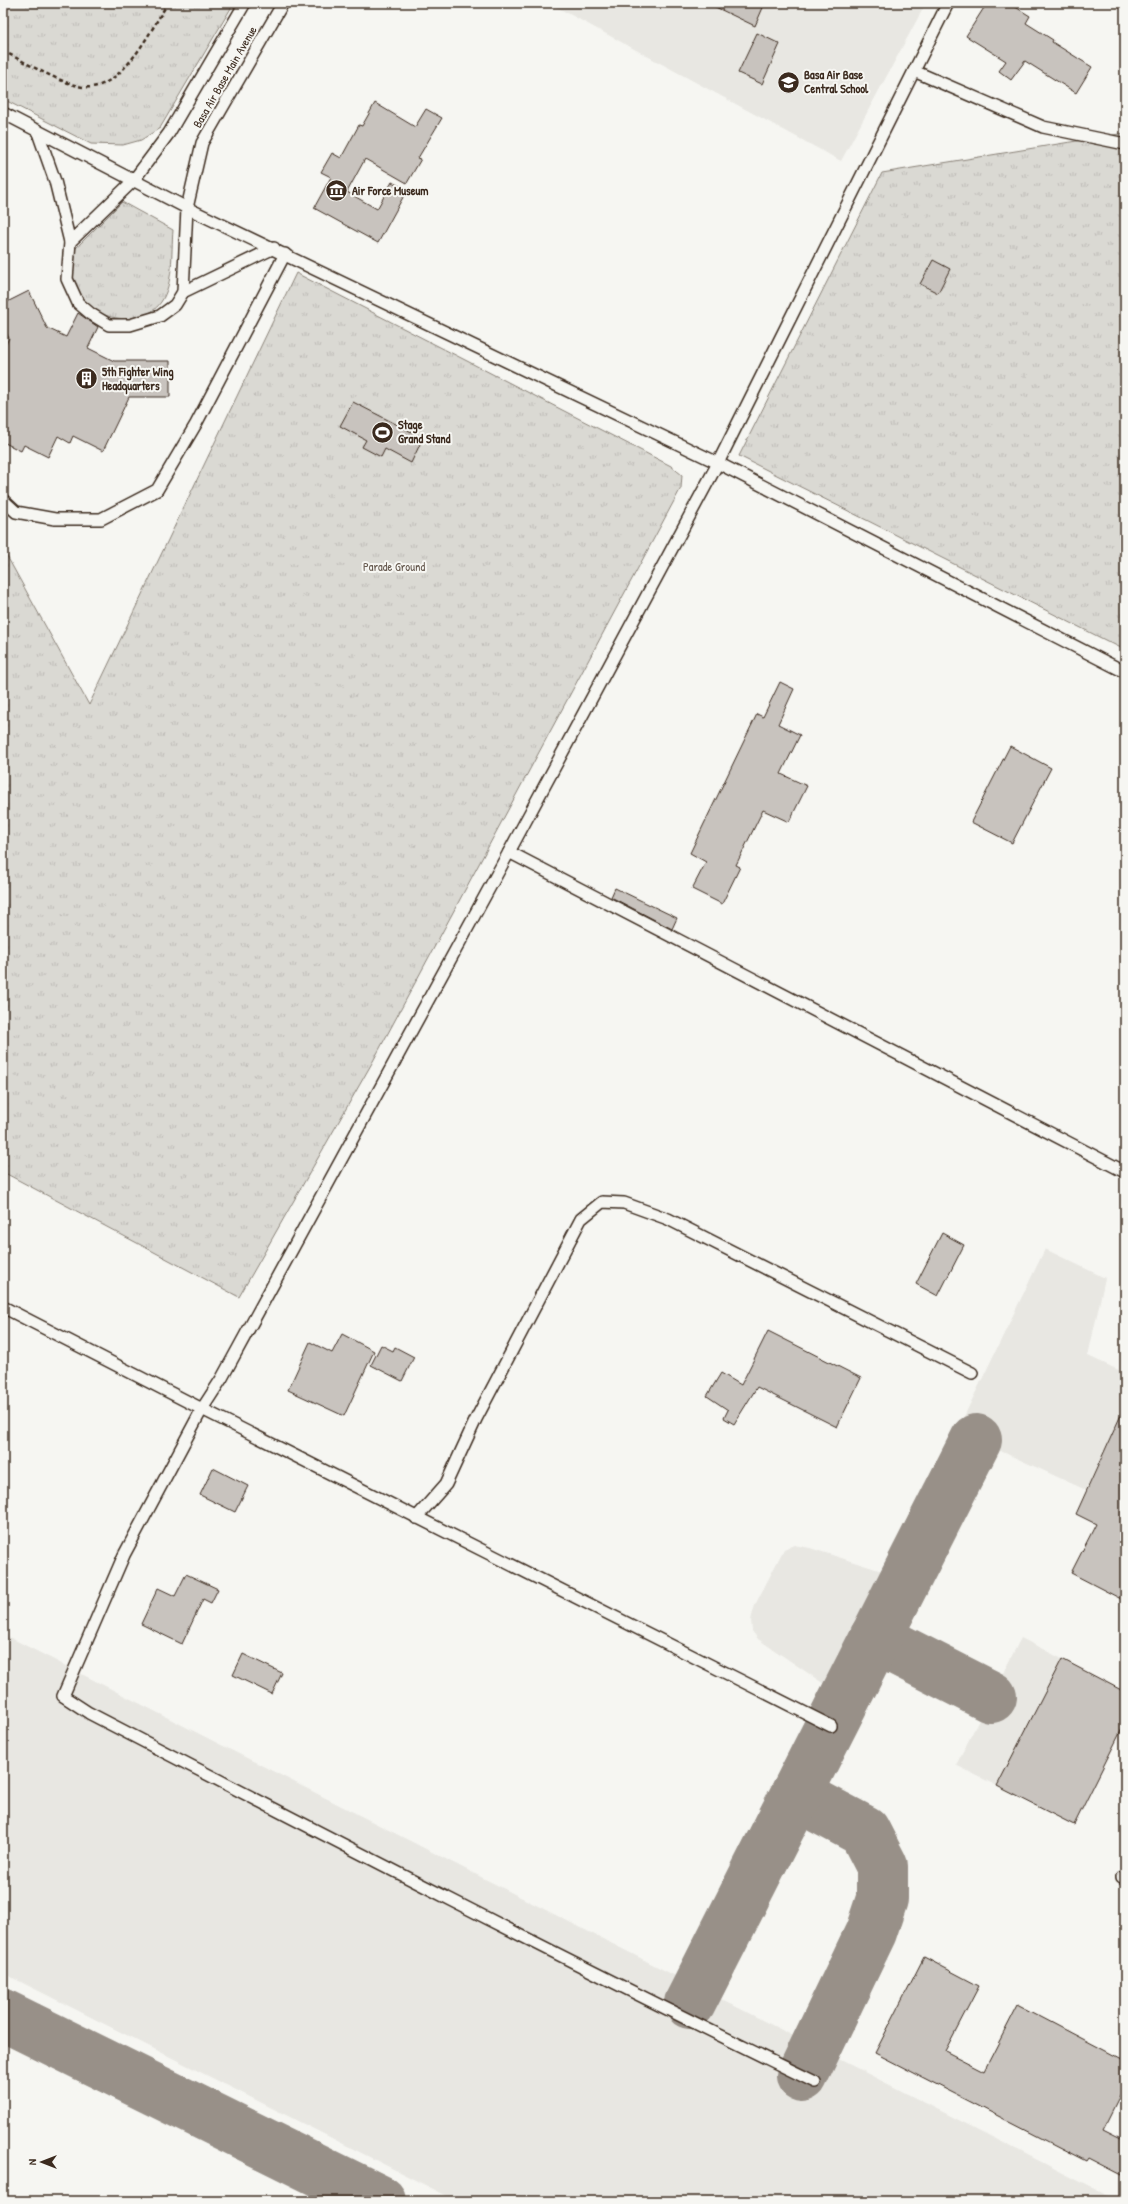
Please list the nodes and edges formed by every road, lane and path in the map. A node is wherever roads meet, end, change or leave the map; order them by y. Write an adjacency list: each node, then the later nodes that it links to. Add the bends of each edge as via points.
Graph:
1 (168, 3): 5 (path, via 122,73 100,86 79,86)
2 (245, 3): 10 (lane, Basa Air Base Main Avenue, via 169,133)
3 (283, 3): 11 (lane, Basa Air Base Main Avenue, via 202,143)
4 (948, 3): 6 (lane)
5 (3, 51)
6 (914, 71): 9 (lane, via 1043,127); 16 (lane)
7 (3, 113): 8 (lane)
8 (37, 130): 10 (lane); 12 (lane, via 55,181)
9 (1125, 144)
10 (133, 181): 11 (lane); 12 (lane)
11 (187, 208): 13 (lane); 15 (lane)
12 (70, 242): 15 (lane, via 67,279 78,303 109,325 130,326 160,316 175,305)
13 (274, 248): 14 (lane); 15 (lane)
14 (285, 254): 16 (lane); 17 (lane, via 196,424 157,490 101,518 55,520 16,512)
15 (183, 292)
16 (718, 463): 18 (lane); 19 (lane)
17 (3, 500)
18 (1125, 672)
19 (509, 852): 20 (lane); 23 (lane, via 222,1378)
20 (1125, 1172)
21 (3, 1307): 23 (lane)
22 (972, 1373): 24 (lane, via 668,1219 624,1203 602,1202 581,1219 476,1419 446,1484)
23 (202, 1409): 24 (lane); 26 (lane, via 124,1555 63,1696 89,1713 304,1824)
24 (416, 1518): 25 (lane)
25 (830, 1726)
26 (815, 2082)

